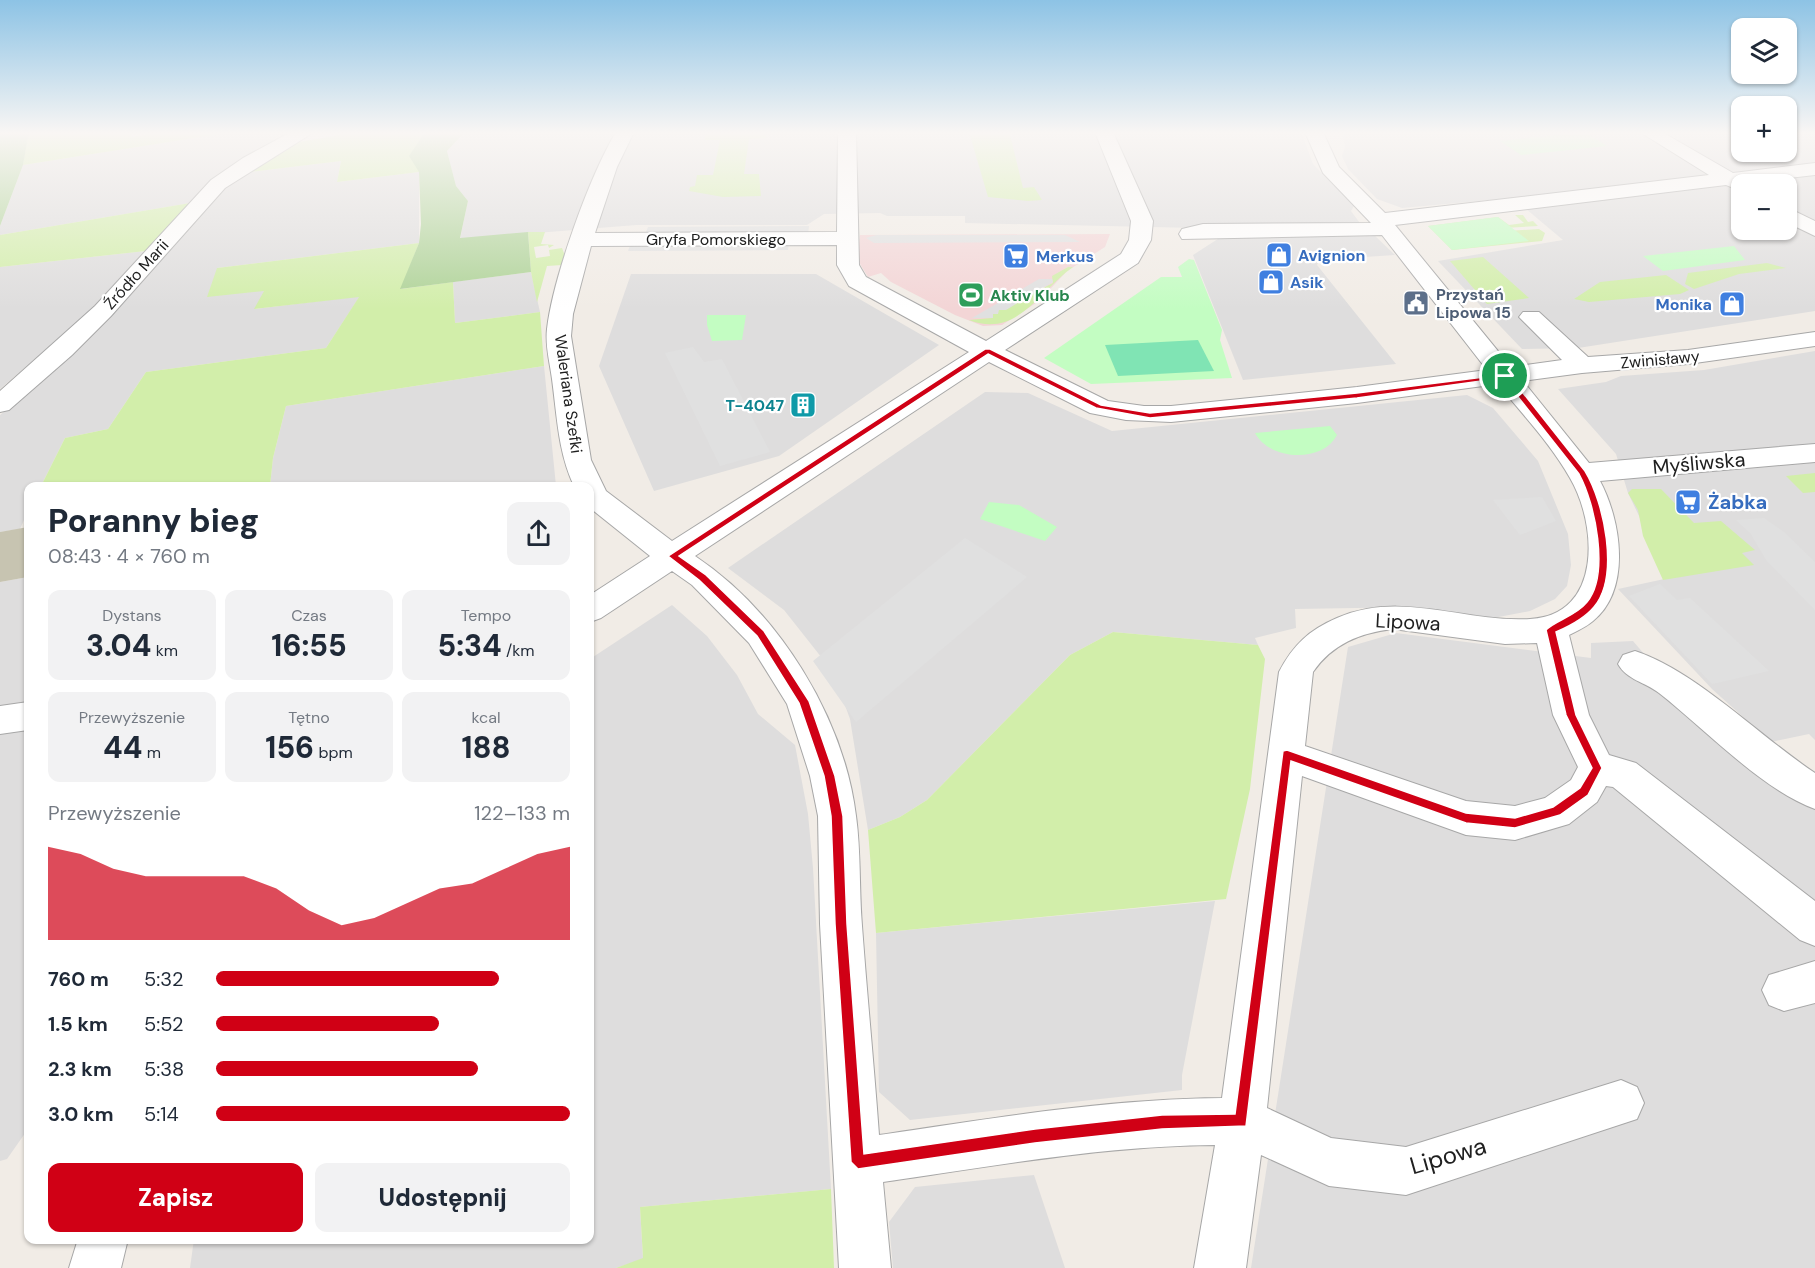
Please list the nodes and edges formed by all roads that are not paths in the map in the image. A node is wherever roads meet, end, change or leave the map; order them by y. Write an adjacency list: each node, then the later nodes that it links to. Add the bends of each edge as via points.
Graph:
1 (212, 191): 18 (street, Źródło Marii, via 103,311)
2 (601, 191): 12 (street, Waleriana Szefki)
3 (848, 191): 11 (street)
4 (1129, 191): 15 (street, via 1142,221 1136,252)
5 (1351, 191): 8 (street)
6 (1660, 191): 8 (street)
7 (1797, 219): 9 (street)
8 (1383, 225): 10 (street, via 1203,230); 17 (street)
9 (1815, 230)
10 (1190, 234)
11 (848, 238): 12 (street, Gryfa Pomorskiego); 15 (street, via 848,265 857,281)
12 (583, 240): 21 (street, Waleriana Szefki, via 558,333 573,437)
13 (1531, 317): 16 (street)
14 (1815, 339): 16 (street, Zwinisławy, via 1688,357)
15 (987, 351): 17 (street, via 1099,407 1150,415); 23 (street)
16 (1582, 365): 17 (street, Zwinisławy)
17 (1505, 376): 20 (street)
18 (0, 404)
19 (1815, 453): 20 (street, Myśliwska)
20 (1582, 473): 25 (street, Lipowa, via 1591,488 1601,526 1602,581 1591,604 1569,622)
21 (586, 482)
22 (594, 495): 23 (street, Waleriana Szefki)
23 (672, 556): 24 (street); 35 (street, via 703,578 760,634 803,701 829,776 837,816)
24 (594, 607)
25 (1551, 630): 29 (street, Lipowa, via 1491,631 1398,618 1368,620 1321,639 1296,672); 30 (street, via 1571,715)
26 (1635, 664): 31 (street, via 1668,681 1770,763)
27 (24, 717): 28 (street)
28 (0, 720)
29 (1287, 754): 30 (street, via 1466,818 1515,823 1556,812 1584,792); 34 (street, Lipowa)
30 (1597, 768): 32 (street, via 1623,774)
31 (1815, 793)
32 (1815, 926)
33 (1621, 1103): 34 (street, Lipowa, via 1406,1171 1329,1162)
34 (1242, 1121): 35 (street, via 1162,1122); 39 (street, Lipowa)
35 (858, 1162): 38 (street)
36 (101, 1244): 37 (street)
37 (94, 1268)
38 (865, 1268)
39 (1220, 1268)

